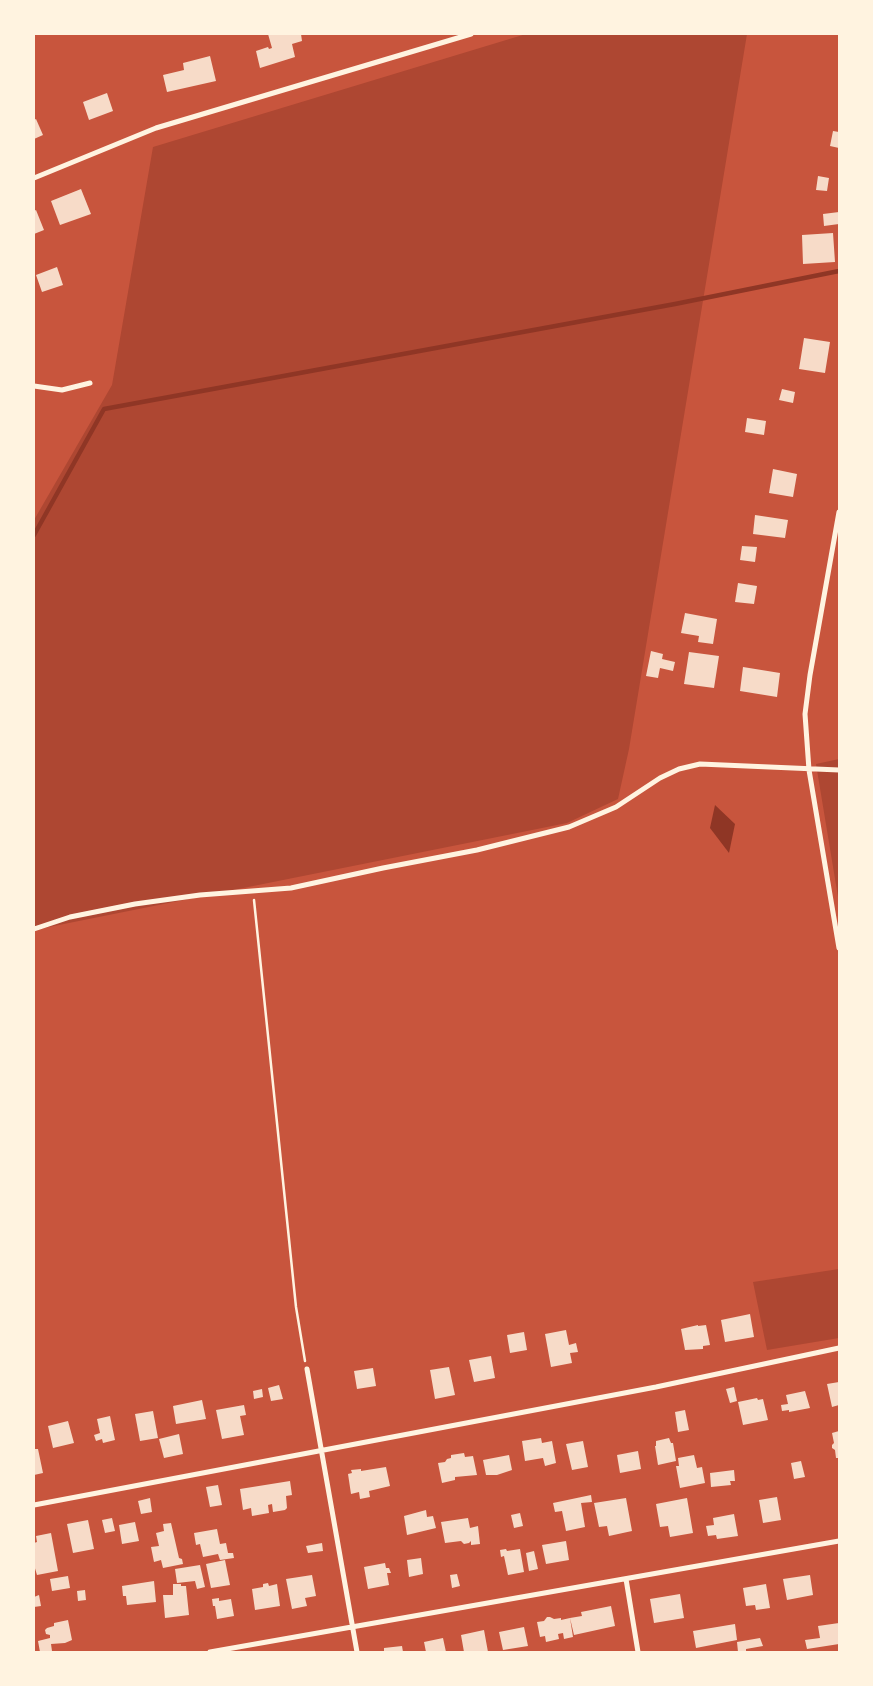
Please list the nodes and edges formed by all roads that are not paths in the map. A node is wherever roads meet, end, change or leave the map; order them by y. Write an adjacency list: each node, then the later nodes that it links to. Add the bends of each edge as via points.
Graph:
1 (471, 34): 2 (street, via 156,128)
2 (34, 178)
3 (90, 383): 4 (street, via 62,390)
4 (34, 386)
5 (839, 512): 6 (street, via 805,714)
6 (810, 770): 7 (street); 8 (street, via 700,764 660,778 616,807 568,827 477,850 291,888 135,904 70,917); 9 (street)
7 (839, 770)
8 (34, 929)
9 (839, 948)
10 (839, 1348): 12 (street, via 656,1387)
11 (307, 1369): 12 (street)
12 (320, 1450): 13 (street); 16 (street)
13 (34, 1505)
14 (839, 1541): 15 (street)
15 (626, 1579): 16 (street); 19 (street)
16 (352, 1628): 17 (street); 18 (street)
17 (210, 1652)
18 (357, 1652)
19 (638, 1652)

